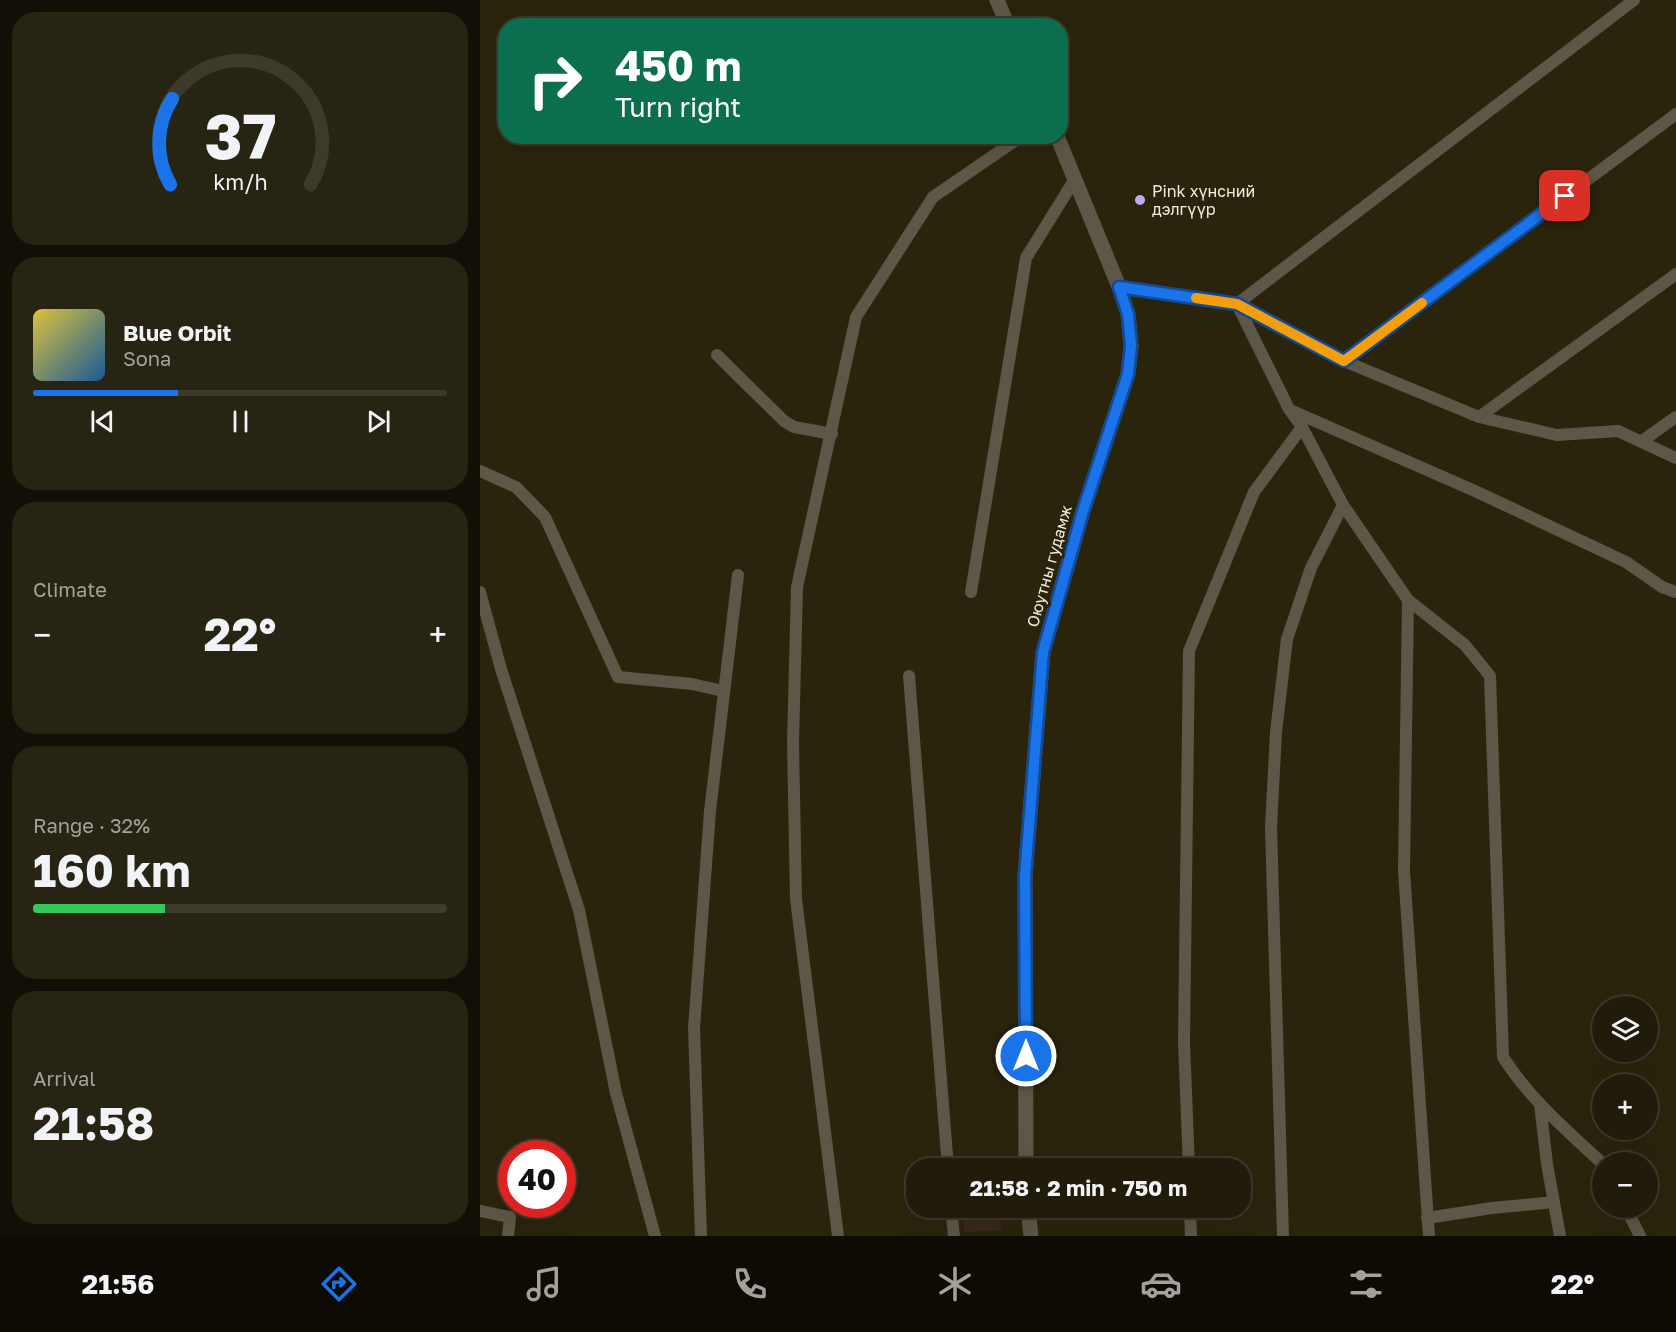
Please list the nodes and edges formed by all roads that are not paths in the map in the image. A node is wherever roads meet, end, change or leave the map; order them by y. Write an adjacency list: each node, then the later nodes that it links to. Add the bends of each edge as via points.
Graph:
1 (997, 0): 3 (street)
2 (1634, 0): 10 (street)
3 (1005, 18)
4 (1676, 114): 12 (street)
5 (1010, 144): 17 (street, via 933,197 856,317)
6 (1060, 144): 7 (street, Оюутны гудамж)
7 (1075, 179): 9 (street, Оюутны гудамж); 24 (street, via 1026,258)
8 (1676, 274): 14 (street)
9 (1119, 287): 10 (street); 32 (street, Оюутны гудамж, via 1128,314 1128,374 1043,652 1025,876)
10 (1237, 304): 12 (street); 13 (street)
11 (717, 356): 17 (street, via 784,421 794,427)
12 (1344, 361): 14 (street)
13 (1289, 409): 16 (street); 25 (street, via 1626,562)
14 (1479, 417): 18 (street, via 1557,435 1618,431)
15 (1676, 417): 18 (street)
16 (1302, 427): 21 (street); 33 (street, via 1254,492 1189,651 1184,1042)
17 (832, 434): 44 (street, via 797,588 793,741 795,899)
18 (1642, 441): 19 (street)
19 (1676, 458)
20 (480, 471): 28 (street, via 516,487 545,517 618,677 692,684)
21 (1343, 505): 26 (street); 48 (street, via 1311,568 1287,639 1275,732 1271,827)
22 (738, 575): 28 (street)
23 (480, 592): 42 (street, via 579,910 616,1093)
24 (970, 592)
25 (1676, 592)
26 (1408, 600): 29 (street, via 1465,645 1490,676 1503,1057); 39 (street, via 1404,871)
27 (909, 676): 31 (street)
28 (723, 692): 43 (street, via 694,1028)
29 (1540, 1104): 30 (street); 34 (street)
30 (1592, 1153)
31 (947, 1158)
32 (1026, 1158)
33 (1189, 1158)
34 (1554, 1202): 39 (street); 50 (street)
35 (480, 1211): 41 (street, via 510,1218)
36 (952, 1218): 45 (street)
37 (1029, 1218): 46 (street)
38 (1190, 1218): 47 (street)
39 (1427, 1218): 49 (street)
40 (1631, 1218): 51 (street)
41 (508, 1236)
42 (655, 1236)
43 (701, 1236)
44 (838, 1236)
45 (954, 1236)
46 (1031, 1236)
47 (1191, 1236)
48 (1283, 1236)
49 (1429, 1236)
50 (1560, 1236)
51 (1640, 1236)

